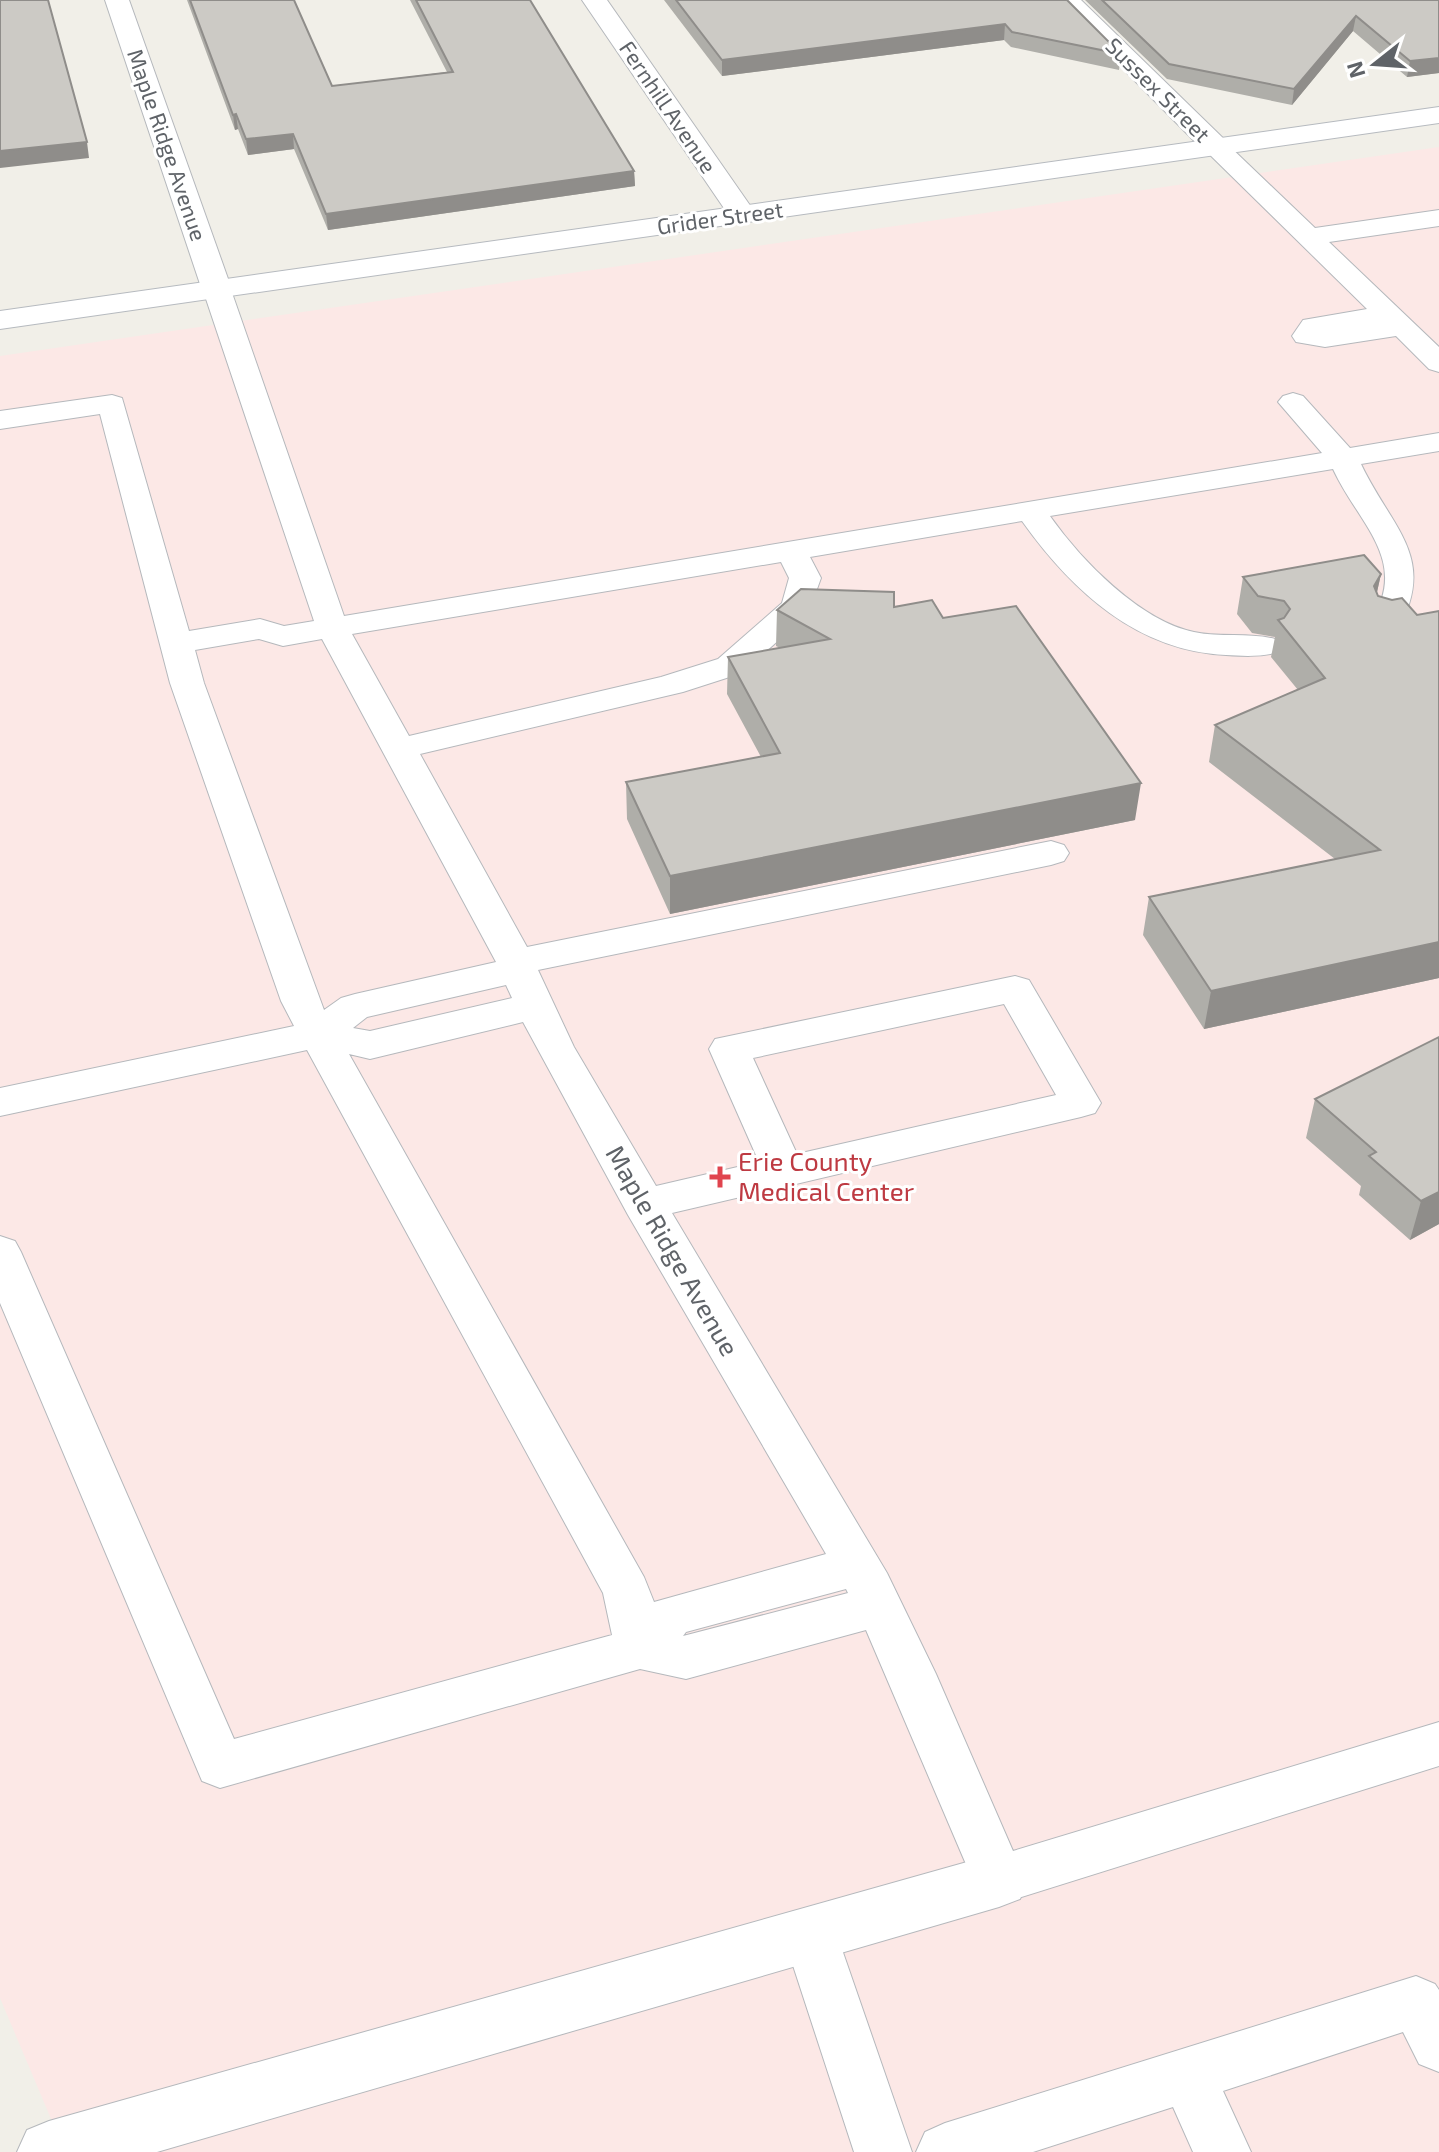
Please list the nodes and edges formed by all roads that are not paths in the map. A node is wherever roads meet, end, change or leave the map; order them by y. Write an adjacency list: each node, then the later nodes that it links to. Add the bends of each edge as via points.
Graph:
1 (117, 0): 10 (street, Maple Ridge Avenue)
2 (594, 0): 6 (street, Fernhill Avenue)
3 (1067, 0): 5 (street, Sussex Street)
4 (1439, 115): 5 (street, Grider Street)
5 (1215, 146): 6 (street, Grider Street); 9 (lane)
6 (742, 214): 10 (street, Grider Street)
7 (1439, 218): 9 (lane)
8 (1439, 228): 9 (lane, via 1413,236)
9 (1316, 243): 12 (lane)
10 (217, 290): 11 (street, Grider Street); 22 (lane, Maple Ridge Avenue)
11 (0, 320)
12 (1395, 320): 13 (lane, via 1325,339); 14 (lane)
13 (1306, 336)
14 (1439, 363)
15 (1293, 402): 18 (lane)
16 (0, 420): 24 (lane, via 112,404)
17 (1439, 442): 18 (lane)
18 (1343, 458): 19 (lane); 21 (lane, via 1400,561 1397,607)
19 (1030, 510): 20 (lane); 23 (lane, via 1051,541 1096,587 1157,628 1181,640)
20 (790, 550): 22 (lane); 25 (lane, via 805,578 797,607 730,666 671,685)
21 (1385, 624)
22 (332, 627): 24 (lane, via 283,636 267,649); 25 (lane, Maple Ridge Avenue)
23 (1263, 646)
24 (179, 654): 28 (lane, via 300,1001)
25 (401, 748): 27 (lane, Maple Ridge Avenue)
26 (1051, 853): 27 (lane)
27 (523, 979): 28 (lane, via 370,1045); 31 (lane, Maple Ridge Avenue, via 554,1047)
28 (318, 1034): 29 (lane); 34 (lane, via 627,1591)
29 (0, 1102)
30 (784, 1171): 30 (lane, via 1066,1106 1081,1103 1015,989 729,1049); 31 (lane)
31 (643, 1204): 33 (lane, Maple Ridge Avenue)
32 (0, 1252): 34 (lane, via 220,1765)
33 (867, 1586): 34 (lane, via 686,1658); 36 (lane, Maple Ridge Avenue, via 911,1674)
34 (640, 1648)
35 (1439, 1744): 36 (lane)
36 (999, 1880): 37 (street)
37 (810, 1935): 40 (street); 41 (lane)
38 (1439, 2045): 39 (lane, via 1416,2002)
39 (1187, 2075): 42 (lane); 43 (lane)
40 (49, 2152)
41 (883, 2152)
42 (945, 2152)
43 (1222, 2152)

